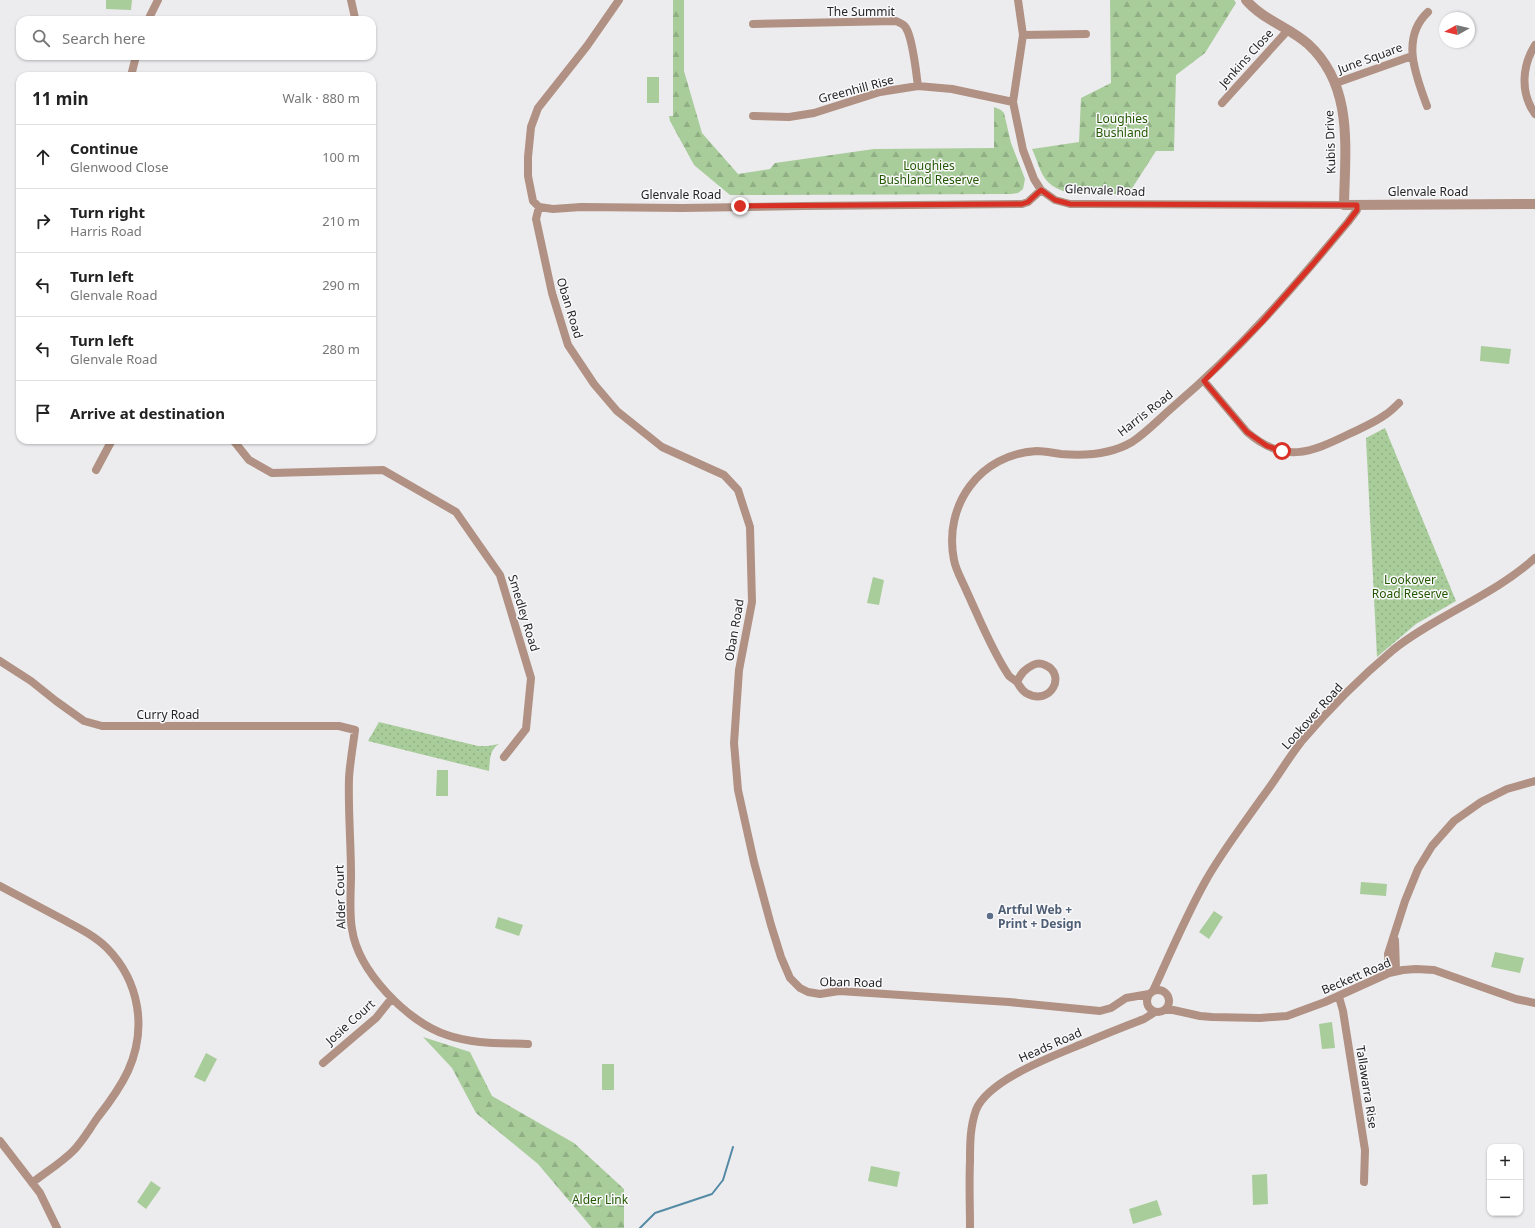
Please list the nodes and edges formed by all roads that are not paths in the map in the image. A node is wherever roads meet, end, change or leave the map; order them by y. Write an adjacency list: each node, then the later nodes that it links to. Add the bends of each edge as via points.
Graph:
1 (158, 0): 7 (street)
2 (351, 0): 8 (street)
3 (619, 0): 28 (street, Oban Road, via 538,108 532,127 528,176 533,201)
4 (1018, 0): 12 (street)
5 (1246, 0): 10 (street, Kubis Drive, via 1254,9)
6 (1428, 12): 14 (street, June Square, via 1414,33)
7 (150, 16)
8 (355, 16)
9 (753, 24): 18 (street, The Summit, via 896,21 906,26)
10 (1288, 30): 17 (street, Kubis Drive, via 1321,58); 20 (street, Jenkins Close)
11 (1088, 34): 12 (street)
12 (1023, 35): 19 (street)
13 (1535, 45): 22 (street, via 1526,63 1524,76 1527,100)
14 (1412, 56): 17 (street, June Square); 21 (street, June Square)
15 (135, 60): 16 (street)
16 (132, 72)
17 (1336, 83): 26 (street, Kubis Drive, via 1344,126)
18 (918, 86): 19 (street, Greenhill Rise, via 952,89); 23 (street, Greenhill Rise, via 880,92 814,113 789,117)
19 (1013, 102): 24 (street, via 1022,150)
20 (1222, 102)
21 (1427, 106)
22 (1535, 114)
23 (753, 116)
24 (1041, 190): 26 (street, Glenvale Road, via 1055,200 1070,204); 28 (street, Glenvale Road, via 1022,204 553,209)
25 (1535, 204): 27 (street, Glenvale Road)
26 (1344, 205): 27 (street, Glenvale Road)
27 (1357, 205): 29 (street, Harris Road, via 1357,210 1348,222 1308,270)
28 (539, 207): 46 (street, Oban Road, via 536,219 552,293 568,345 594,384 617,411 662,447 724,475 738,490 743,505 750,527 752,602 739,670 734,743 738,790 771,925 790,978 800,988 820,994 839,991 1001,1001 1100,1011 1106,1011 1126,998)
29 (1204, 381): 30 (street, via 1255,439 1267,446 1294,453 1313,450 1330,443 1386,415); 36 (street, Harris Road, via 1131,442 1110,451 1085,456 1037,451 1017,455 998,461 979,475 966,491 954,521 954,563 1004,669)
30 (1399, 403)
31 (110, 444): 33 (street)
32 (236, 444): 38 (street, Smedley Road, via 249,460 272,473 383,470 456,512 500,575 531,678 526,729)
33 (96, 470)
34 (1535, 558): 41 (street, Lookover Road, via 1516,574 1410,638 1375,666 1314,727 1206,880 1177,936)
35 (0, 660): 37 (street, Curry Road, via 84,721 102,726 339,726)
36 (1017, 682): 36 (street, Harris Road, via 1024,671 1036,663 1049,666 1055,677 1055,686 1050,693 1040,697 1026,693)
37 (355, 730): 45 (street, Alder Court, via 349,777 352,929 360,956 373,978)
38 (504, 757)
39 (1535, 781): 42 (street, via 1492,795 1468,810 1442,834 1424,858 1415,875 1388,954)
40 (0, 886): 54 (street, via 82,930 107,949 131,984 139,1017 134,1055 112,1098 73,1151)
41 (1162, 972): 43 (street, Lookover Road); 46 (street, Lookover Road)
42 (1393, 972): 44 (street, Beckett Road); 47 (street, Beckett Road, via 1434,970 1516,999)
43 (1162, 991): 46 (street); 48 (street, via 1167,995)
44 (1338, 996): 48 (street, Beckett Road, via 1287,1016 1273,1018 1200,1016); 55 (street, Tallawarra Rise, via 1343,1011 1365,1150)
45 (392, 998): 51 (street, Alder Court, via 415,1020 446,1035 468,1041); 52 (street, Josie Court, via 376,1018)
46 (1149, 998): 49 (street, via 1152,1011); 50 (street)
47 (1535, 1003)
48 (1167, 1006): 49 (street)
49 (1156, 1012): 50 (street, Heads Road)
50 (1144, 1019): 57 (street, Heads Road, via 1025,1068 994,1089 981,1102 971,1131)
51 (528, 1044)
52 (323, 1063)
53 (0, 1141): 54 (street)
54 (32, 1182): 56 (street)
55 (1364, 1182)
56 (57, 1228)
57 (970, 1228)

